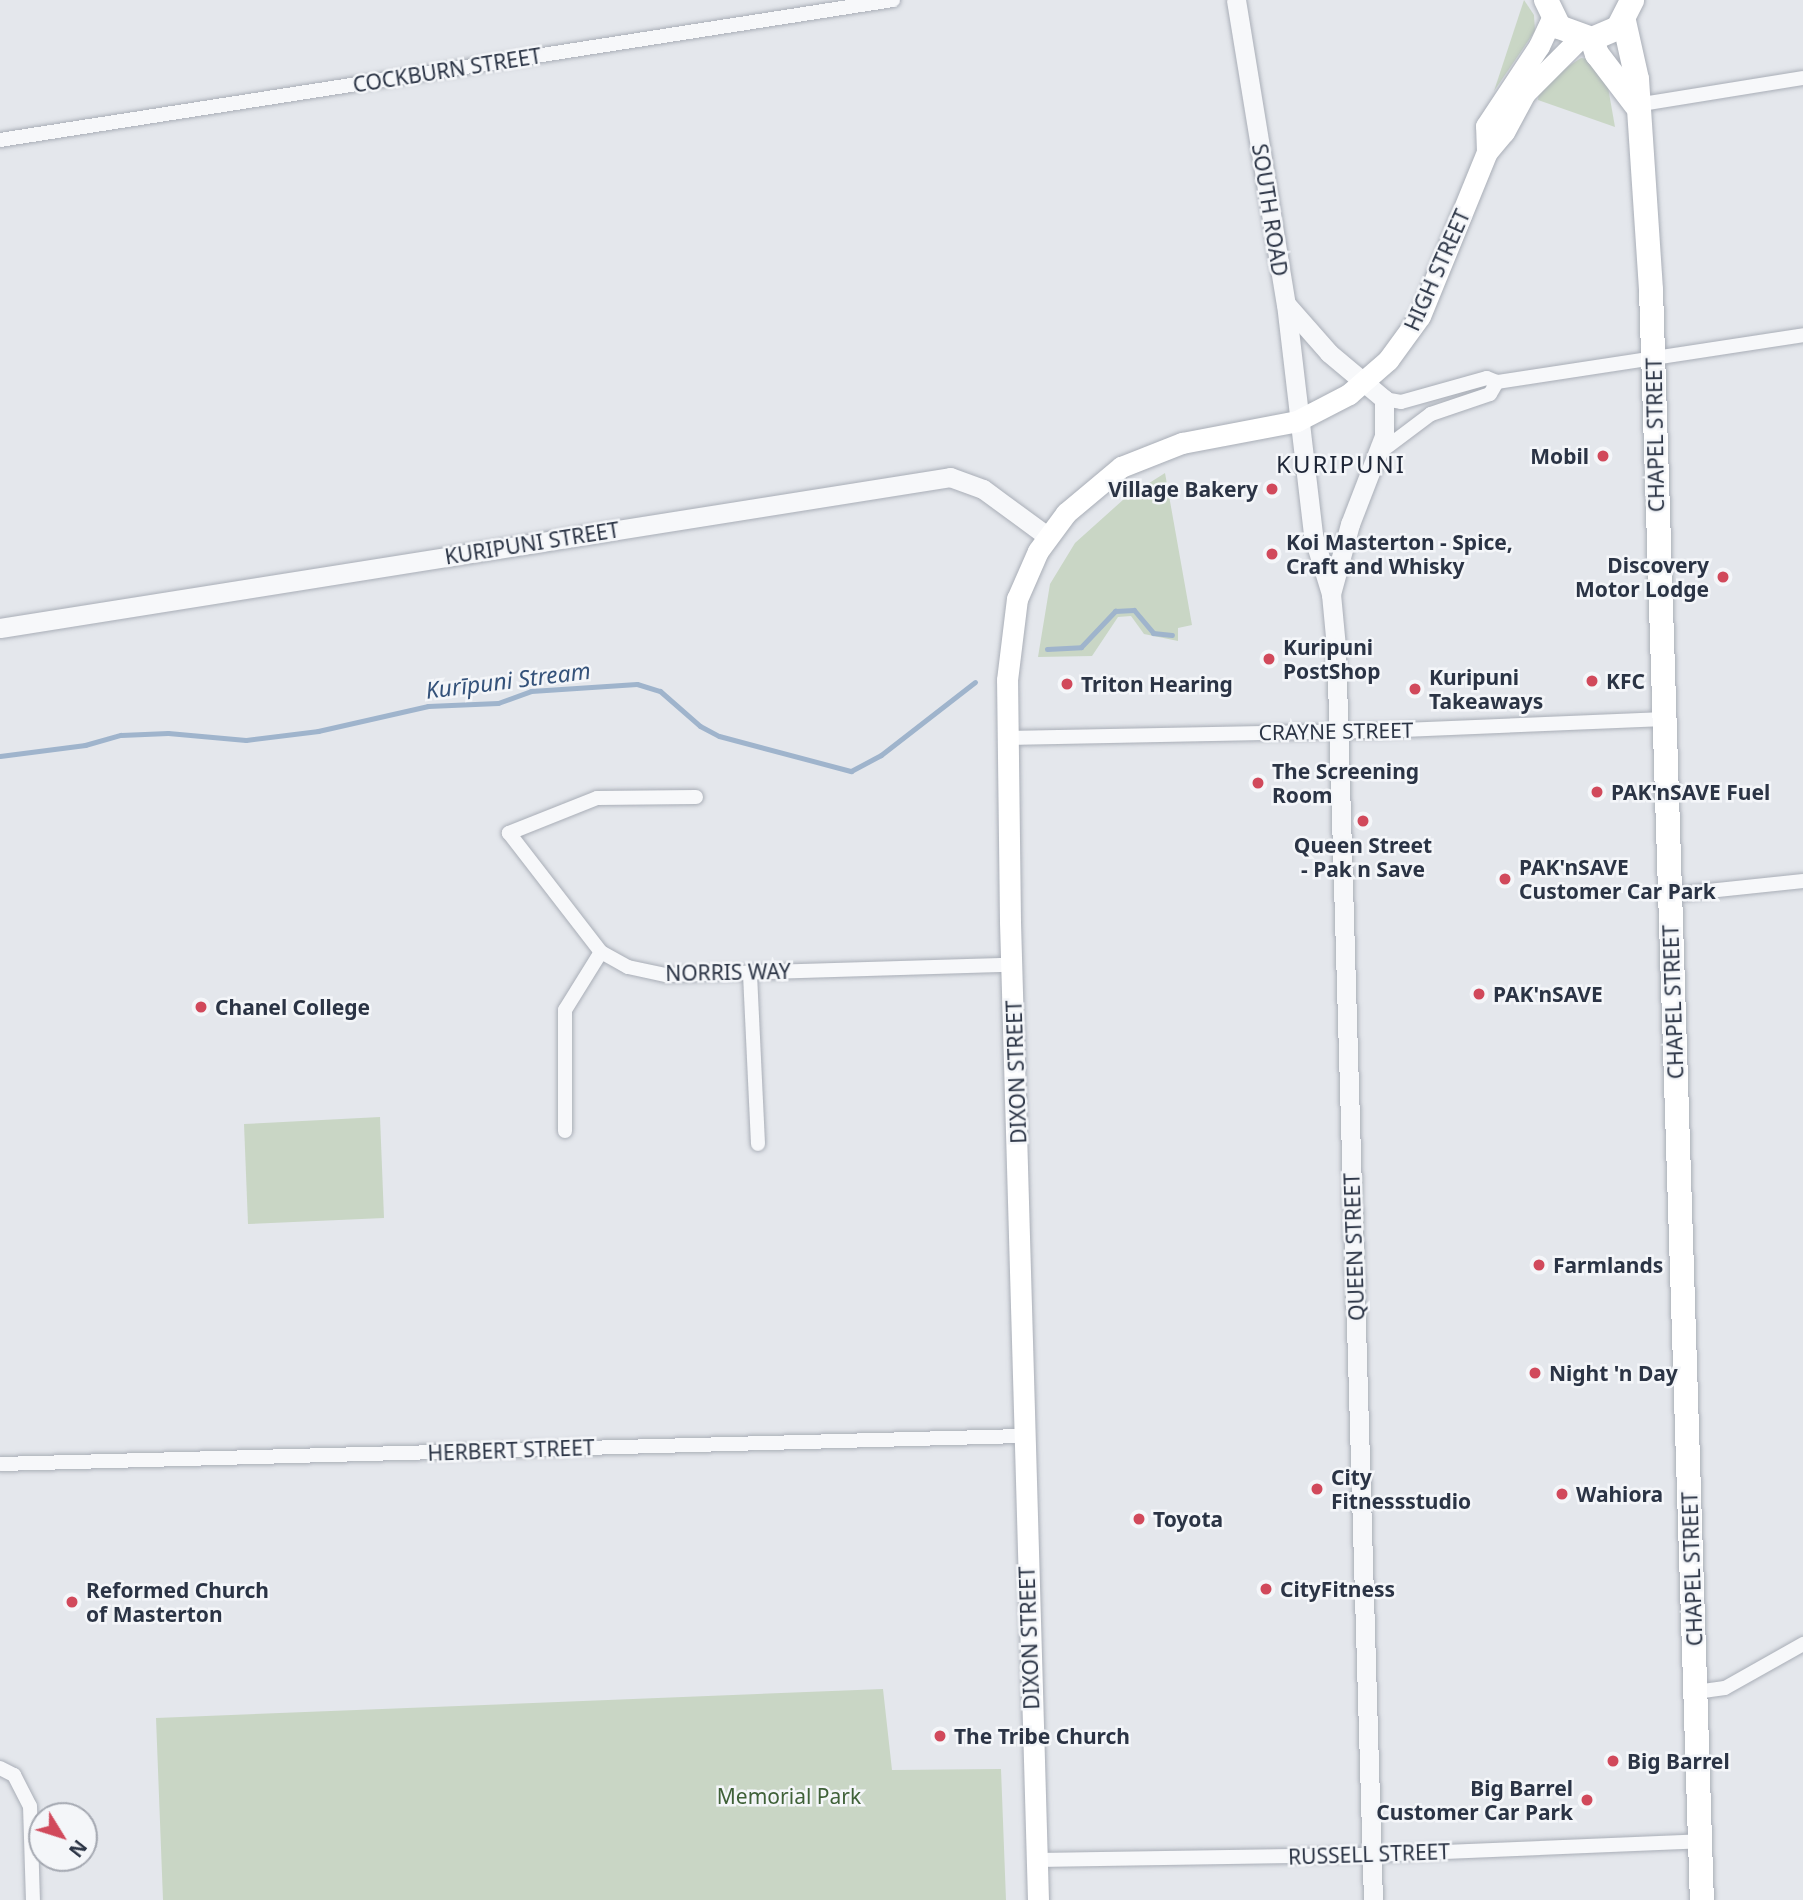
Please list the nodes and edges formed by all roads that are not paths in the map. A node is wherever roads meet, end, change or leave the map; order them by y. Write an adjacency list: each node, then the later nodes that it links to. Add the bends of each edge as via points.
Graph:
1 (893, 0): 8 (street, COCKBURN STREET)
2 (1236, 0): 10 (street, SOUTH ROAD)
3 (1549, 9): 5 (highway); 9 (main road, HIGH STREET, via 1539,46 1486,126)
4 (1628, 10): 5 (highway, via 1610,33); 7 (highway, CHAPEL STREET)
5 (1586, 38): 7 (highway); 9 (main road, HIGH STREET, via 1525,93)
6 (1803, 78): 7 (street)
7 (1636, 105): 12 (highway, CHAPEL STREET)
8 (0, 140)
9 (1487, 152): 13 (main road, HIGH STREET, via 1420,316 1406,340)
10 (1286, 304): 13 (street, via 1329,353); 16 (street, SOUTH ROAD)
11 (1803, 335): 12 (street)
12 (1653, 358): 14 (street); 21 (highway, CHAPEL STREET)
13 (1367, 381): 15 (street); 16 (main road, HIGH STREET)
14 (1497, 382): 15 (street, via 1487,378 1401,402); 17 (street, via 1490,394 1416,423)
15 (1384, 399): 17 (street, QUEEN STREET, via 1384,436)
16 (1297, 421): 18 (main road, DIXON STREET, via 1182,443 1143,456 1083,495); 19 (street, QUEEN STREET, via 1313,535)
17 (1375, 457): 19 (street, QUEEN STREET)
18 (1048, 536): 20 (street, KURIPUNI STREET, via 983,489 950,477); 23 (main road, DIXON STREET, via 1029,569 1012,618)
19 (1331, 594): 22 (street, QUEEN STREET)
20 (0, 628)
21 (1665, 719): 22 (street, CRAYNE STREET); 26 (highway, CHAPEL STREET)
22 (1340, 732): 23 (street, CRAYNE STREET); 38 (street, QUEEN STREET)
23 (1007, 738): 28 (main road, DIXON STREET)
24 (696, 797): 27 (street, NORRIS WAY, via 597,798 509,834)
25 (1803, 881): 26 (street)
26 (1670, 895): 35 (highway, CHAPEL STREET)
27 (601, 952): 29 (street, NORRIS WAY, via 628,967 667,975); 30 (street, via 565,1010)
28 (1010, 965): 29 (street, NORRIS WAY); 32 (main road, DIXON STREET, via 1024,1359)
29 (750, 974): 31 (street)
30 (565, 1130)
31 (758, 1144)
32 (1022, 1436): 33 (street, HERBERT STREET); 39 (main road, DIXON STREET)
33 (0, 1464)
34 (1803, 1644): 35 (street, via 1725,1688)
35 (1696, 1692): 37 (highway, CHAPEL STREET)
36 (0, 1768): 40 (street, via 14,1775 30,1805)
37 (1701, 1840): 38 (street, RUSSELL STREET); 43 (highway, CHAPEL STREET)
38 (1372, 1856): 39 (street, RUSSELL STREET); 42 (street, QUEEN STREET)
39 (1037, 1860): 41 (main road, DIXON STREET)
40 (33, 1900)
41 (1038, 1900)
42 (1373, 1900)
43 (1702, 1900)

